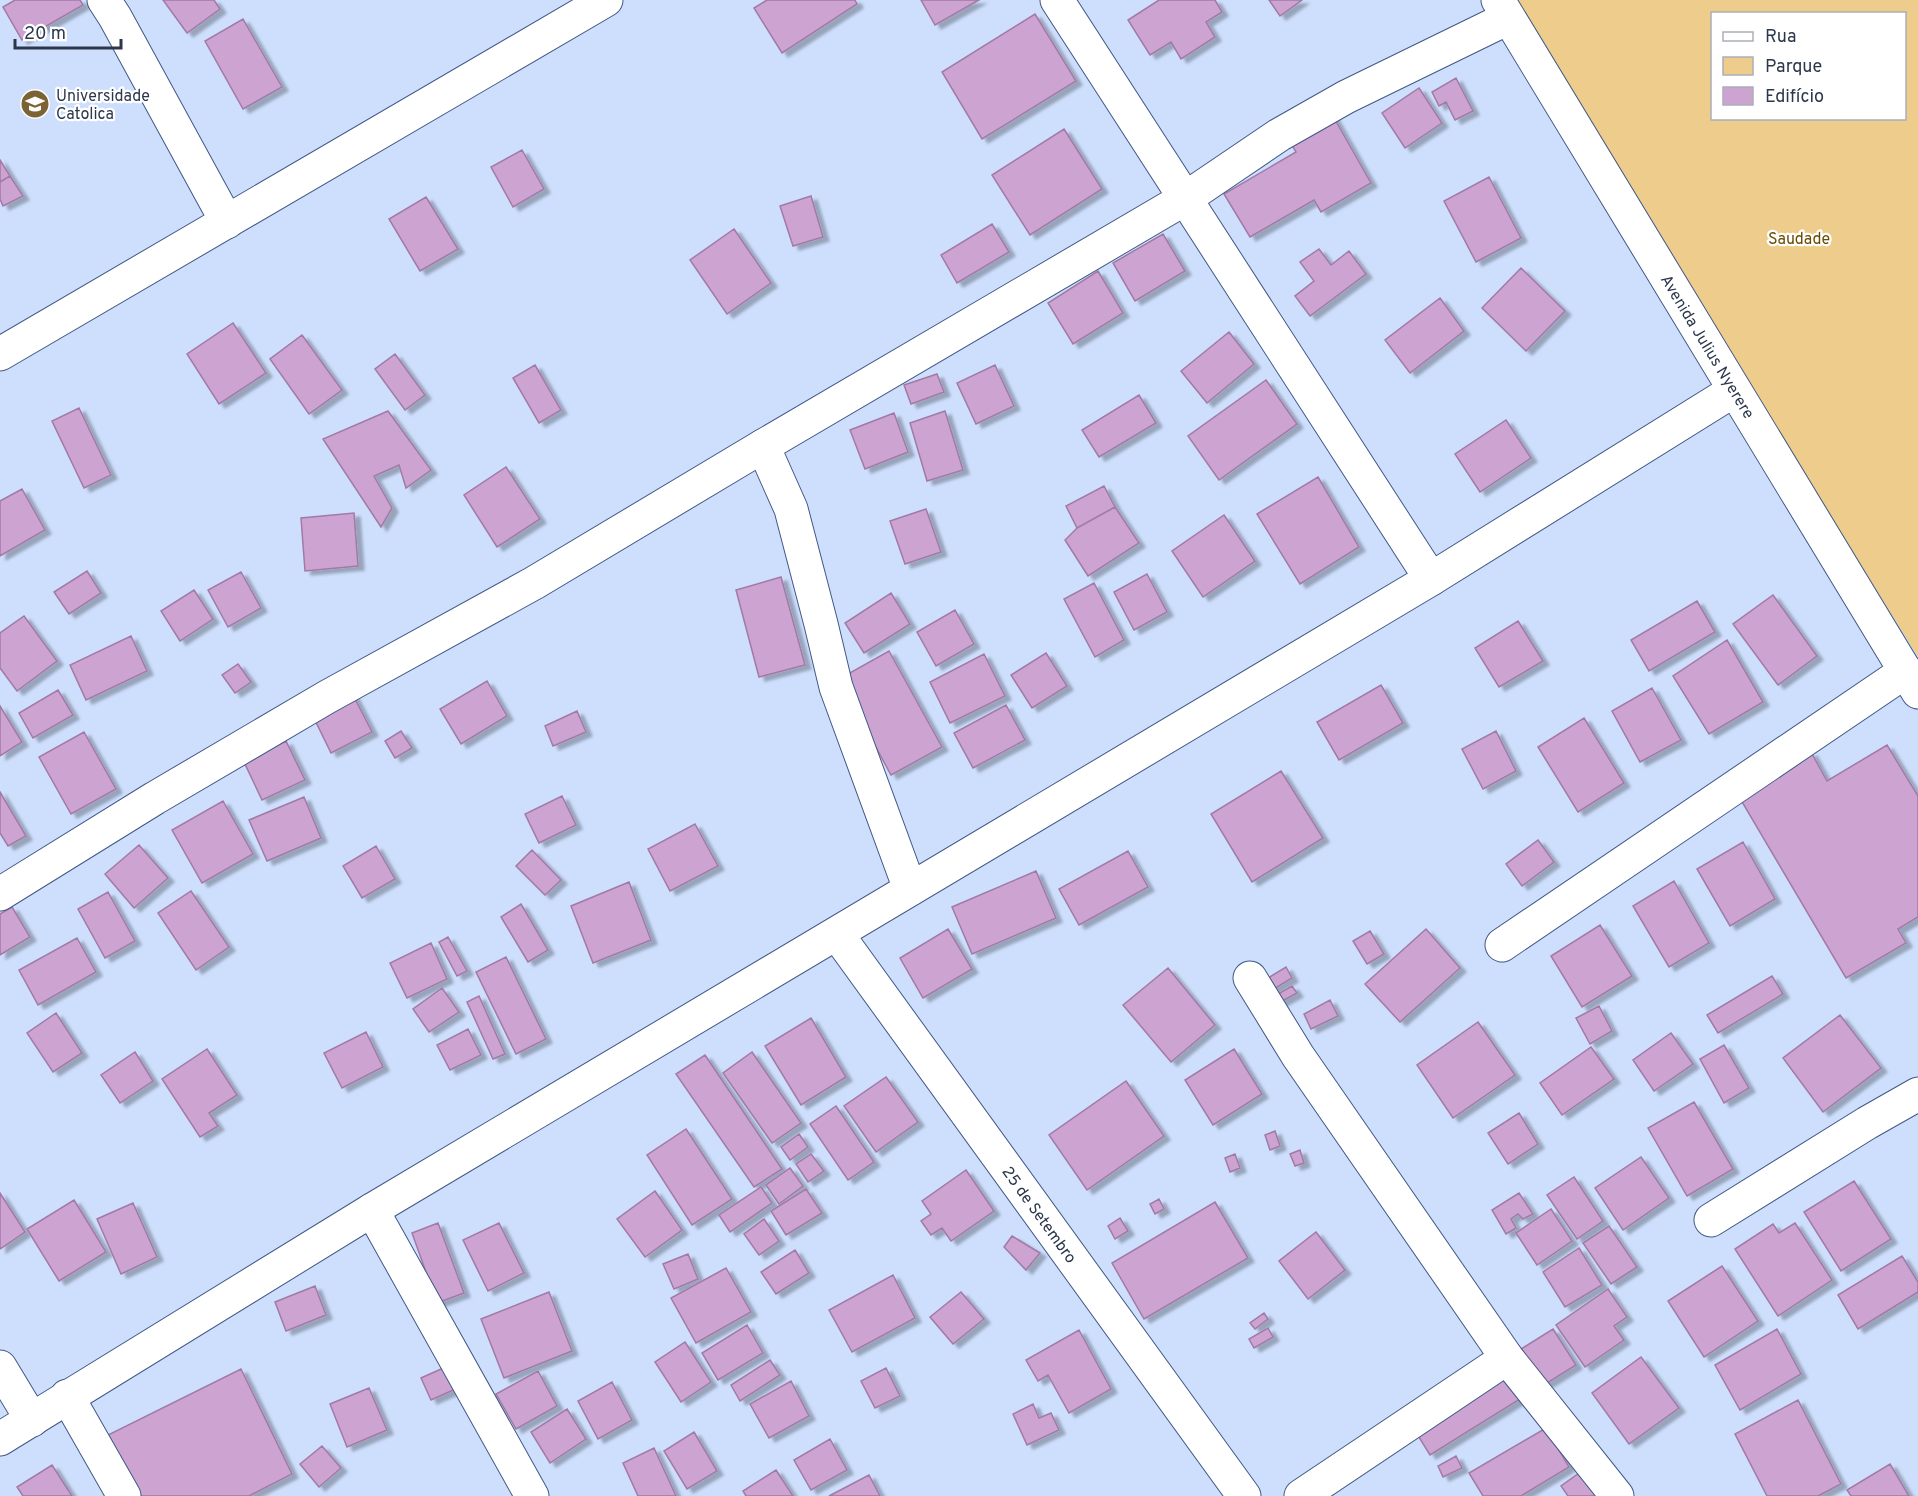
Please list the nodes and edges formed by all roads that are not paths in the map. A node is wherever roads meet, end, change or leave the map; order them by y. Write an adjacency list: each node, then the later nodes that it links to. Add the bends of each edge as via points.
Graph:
1 (104, 0): 6 (street)
2 (606, 0): 6 (street)
3 (1057, 0): 5 (street)
4 (1503, 9): 5 (street, via 1279,135); 8 (street, Avenida Julius Nyerere)
5 (1186, 198): 9 (street); 10 (street)
6 (227, 222): 7 (street)
7 (0, 354)
8 (1733, 391): 10 (street); 11 (street, Avenida Julius Nyerere)
9 (763, 446): 12 (street, via 791,509 836,687); 13 (street, via 534,583 276,726)
10 (1431, 579): 12 (street)
11 (1912, 682): 15 (street)
12 (910, 888): 14 (street)
13 (0, 894)
14 (837, 934): 18 (street); 27 (street, 25 de Setembro)
15 (1502, 945)
16 (1250, 978): 20 (street, via 1298,1056)
17 (1918, 1094): 19 (street)
18 (372, 1210): 22 (street); 26 (street)
19 (1711, 1220)
20 (1507, 1358): 28 (street); 29 (street)
21 (0, 1367): 23 (street)
22 (67, 1396): 23 (street); 25 (street)
23 (32, 1420): 24 (street)
24 (0, 1439)
25 (124, 1496)
26 (532, 1496)
27 (1244, 1496)
28 (1300, 1496)
29 (1617, 1496)

